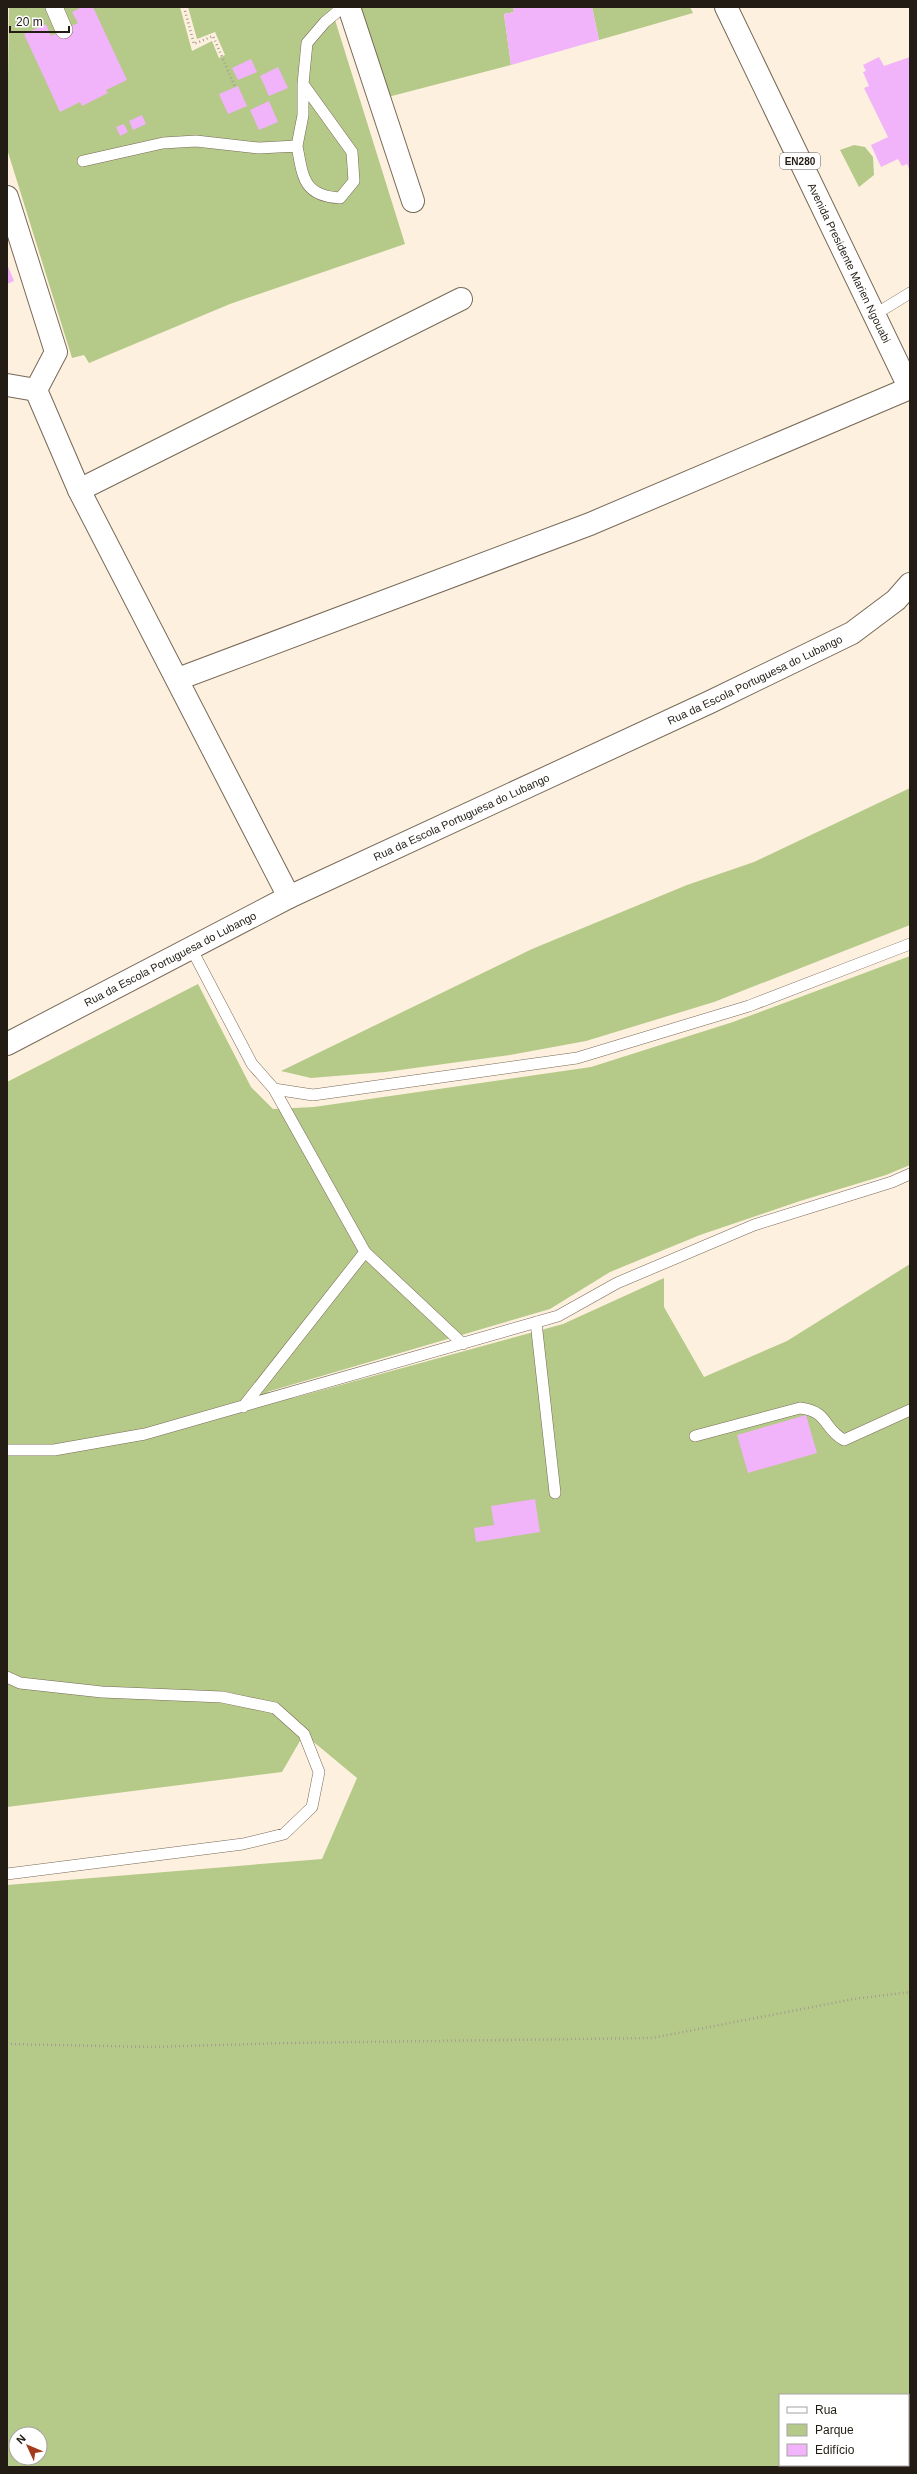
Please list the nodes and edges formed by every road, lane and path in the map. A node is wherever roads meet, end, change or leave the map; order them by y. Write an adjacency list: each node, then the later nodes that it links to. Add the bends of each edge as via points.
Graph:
1 (54, 7): 6 (street)
2 (184, 7): 8 (path, via 194,44 213,36)
3 (343, 7): 7 (lane, via 325,22 307,43)
4 (349, 7): 12 (street)
5 (726, 7): 15 (street, Avenida Presidente Marien Ngouabi / EN280)
6 (64, 30)
7 (303, 84): 9 (lane, via 303,115); 9 (lane, via 352,152 354,181 340,198 323,197 304,182)
8 (235, 87)
9 (297, 146): 10 (lane, via 259,148 189,141 163,143)
10 (84, 161)
11 (7, 197): 18 (street, via 56,352)
12 (413, 201)
13 (910, 293): 15 (lane)
14 (461, 299): 19 (street)
15 (874, 314): 16 (street, Avenida Presidente Marien Ngouabi / EN280)
16 (908, 378): 21 (street, via 590,524)
17 (7, 385): 18 (street)
18 (36, 390): 19 (street)
19 (79, 490): 21 (street)
20 (910, 584): 22 (street, Rua da Escola Portuguesa do Lubango, via 896,600 852,633 696,709)
21 (178, 679): 22 (street)
22 (289, 897): 24 (street, Rua da Escola Portuguesa do Lubango)
23 (910, 944): 26 (lane, via 749,1006 577,1058 313,1095)
24 (191, 948): 25 (street, Rua da Escola Portuguesa do Lubango); 26 (lane, via 252,1064)
25 (7, 1044)
26 (274, 1089): 28 (lane)
27 (910, 1174): 29 (lane, via 892,1182 754,1225 617,1283 558,1316)
28 (365, 1252): 30 (lane); 31 (lane)
29 (536, 1322): 30 (lane); 35 (lane)
30 (463, 1344): 31 (lane)
31 (243, 1407): 34 (lane, via 144,1434 54,1450)
32 (910, 1410): 33 (lane, via 844,1440 837,1436 814,1409 800,1408)
33 (694, 1436)
34 (7, 1450)
35 (555, 1493)
36 (7, 1677): 37 (lane, via 20,1683 102,1692 222,1697 275,1708 304,1734 319,1772 312,1807 284,1834 243,1844)
37 (7, 1874)
38 (910, 1992): 39 (path, via 854,1999 652,2038 153,2047)
39 (7, 2044)

